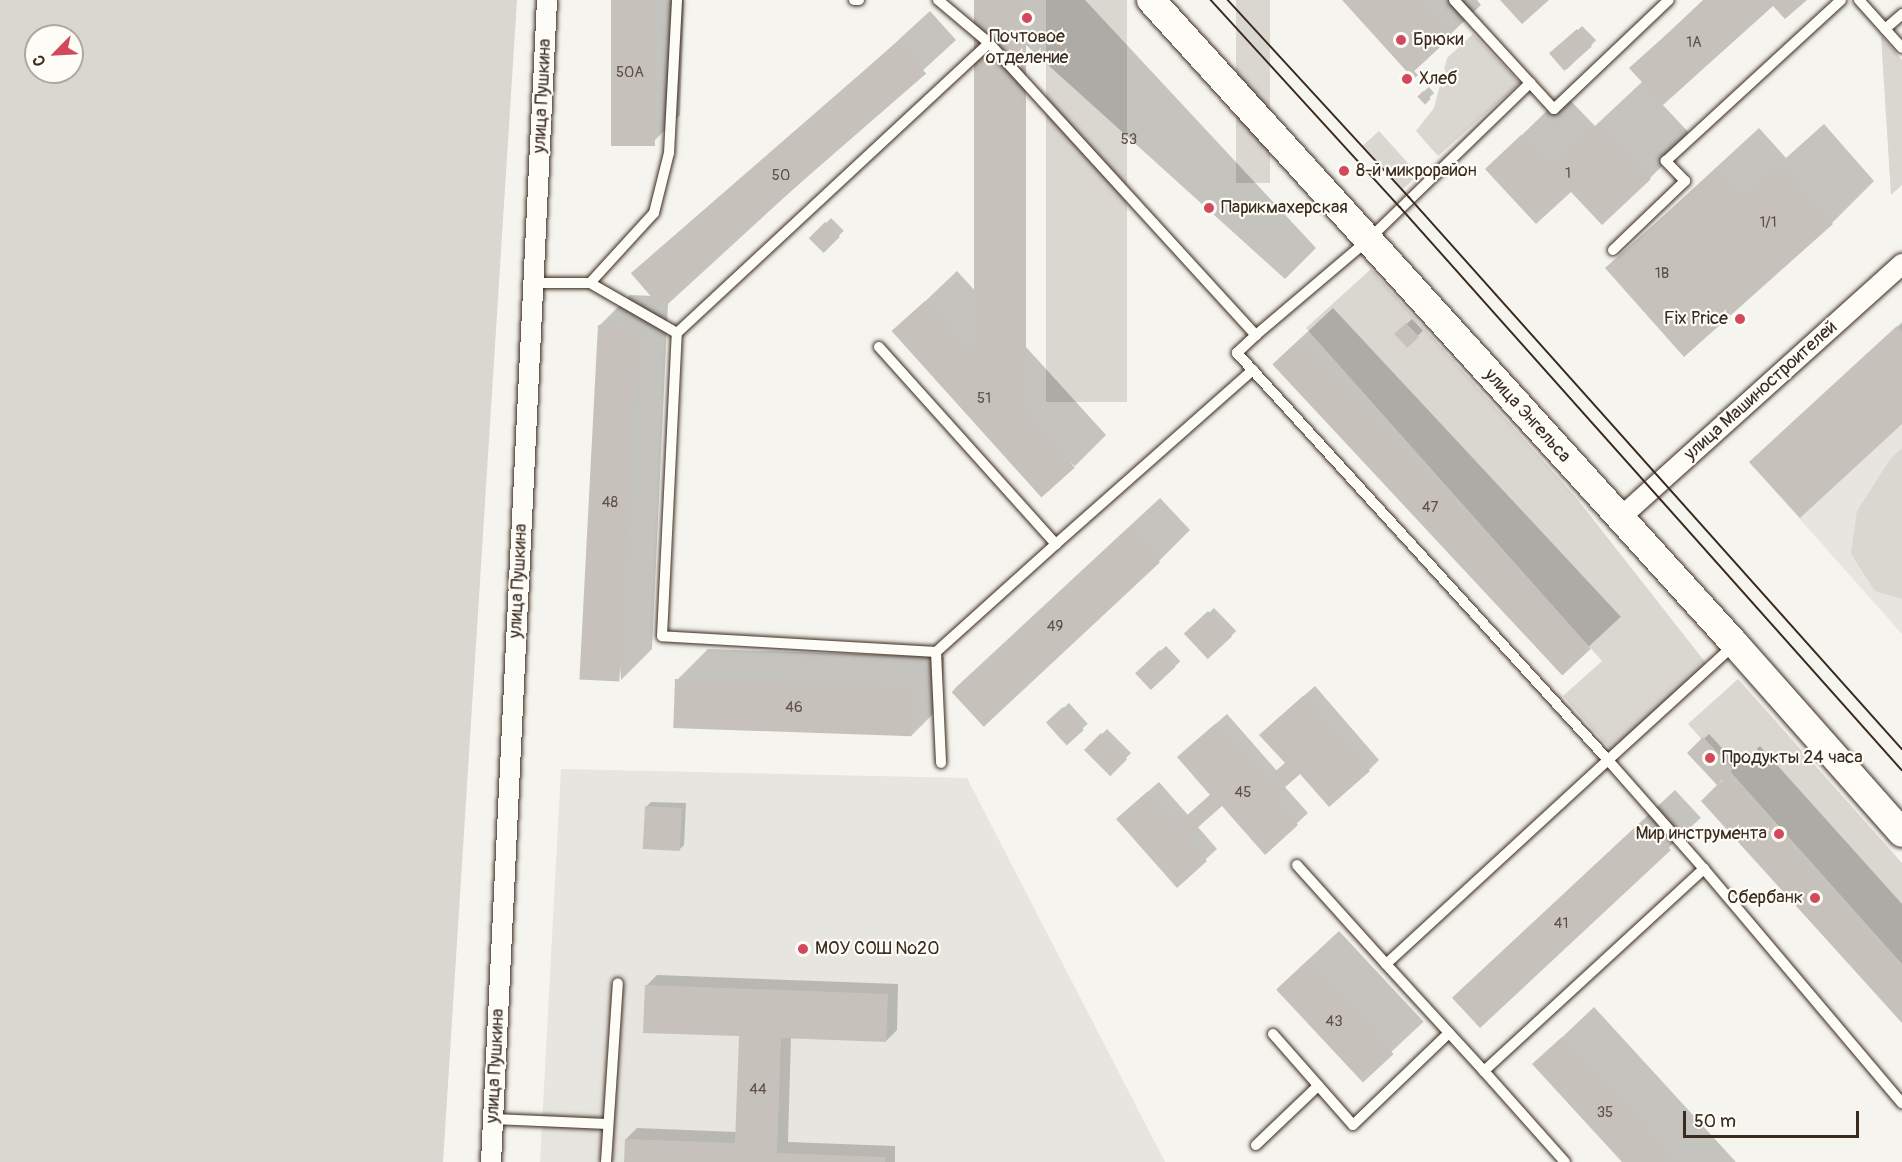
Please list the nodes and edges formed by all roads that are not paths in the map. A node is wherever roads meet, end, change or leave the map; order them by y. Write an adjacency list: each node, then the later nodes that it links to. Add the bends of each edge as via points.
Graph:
1 (547, 0): 19 (street, улица Пушкина)
2 (677, 0): 20 (lane, via 669,153 654,213)
3 (854, 0): 4 (lane)
4 (859, 0)
5 (938, 0): 13 (lane)
6 (1151, 0): 16 (main road, улица Энгельса)
7 (1454, 0): 15 (lane)
8 (1669, 0): 15 (lane, via 1554,109)
9 (1841, 0): 17 (lane, via 1666,161 1685,181)
10 (1859, 0): 12 (lane)
11 (1902, 14): 12 (lane)
12 (1885, 29): 14 (lane)
13 (989, 43): 21 (lane); 22 (lane)
14 (1902, 48)
15 (1530, 83): 16 (lane)
16 (1368, 240): 22 (lane); 25 (main road, улица Энгельса)
17 (1613, 250)
18 (1902, 264): 25 (street, улица Машиностроителей)
19 (534, 283): 20 (lane); 41 (street, улица Пушкина)
20 (590, 283): 21 (lane)
21 (677, 333): 28 (lane, via 662,636)
22 (1256, 335): 24 (lane, via 1237,353)
23 (879, 347): 26 (lane)
24 (1253, 370): 26 (lane); 29 (lane)
25 (1620, 518): 27 (main road, улица Энгельса)
26 (1056, 544): 28 (lane)
27 (1735, 644): 29 (lane); 31 (main road, улица Энгельса)
28 (936, 652): 30 (lane)
29 (1608, 760): 33 (lane); 34 (lane)
30 (941, 763)
31 (1902, 833)
32 (1297, 865): 34 (lane)
33 (1704, 869): 38 (lane); 40 (lane)
34 (1386, 964): 36 (lane)
35 (618, 983): 42 (lane)
36 (1449, 1033): 38 (lane); 39 (lane, via 1353,1125)
37 (1273, 1034): 39 (lane)
38 (1484, 1071): 46 (lane)
39 (1318, 1086): 43 (lane)
40 (1902, 1103)
41 (493, 1119): 42 (lane); 44 (street, улица Пушкина)
42 (608, 1124): 45 (lane)
43 (1256, 1145)
44 (491, 1162)
45 (606, 1162)
46 (1565, 1162)

